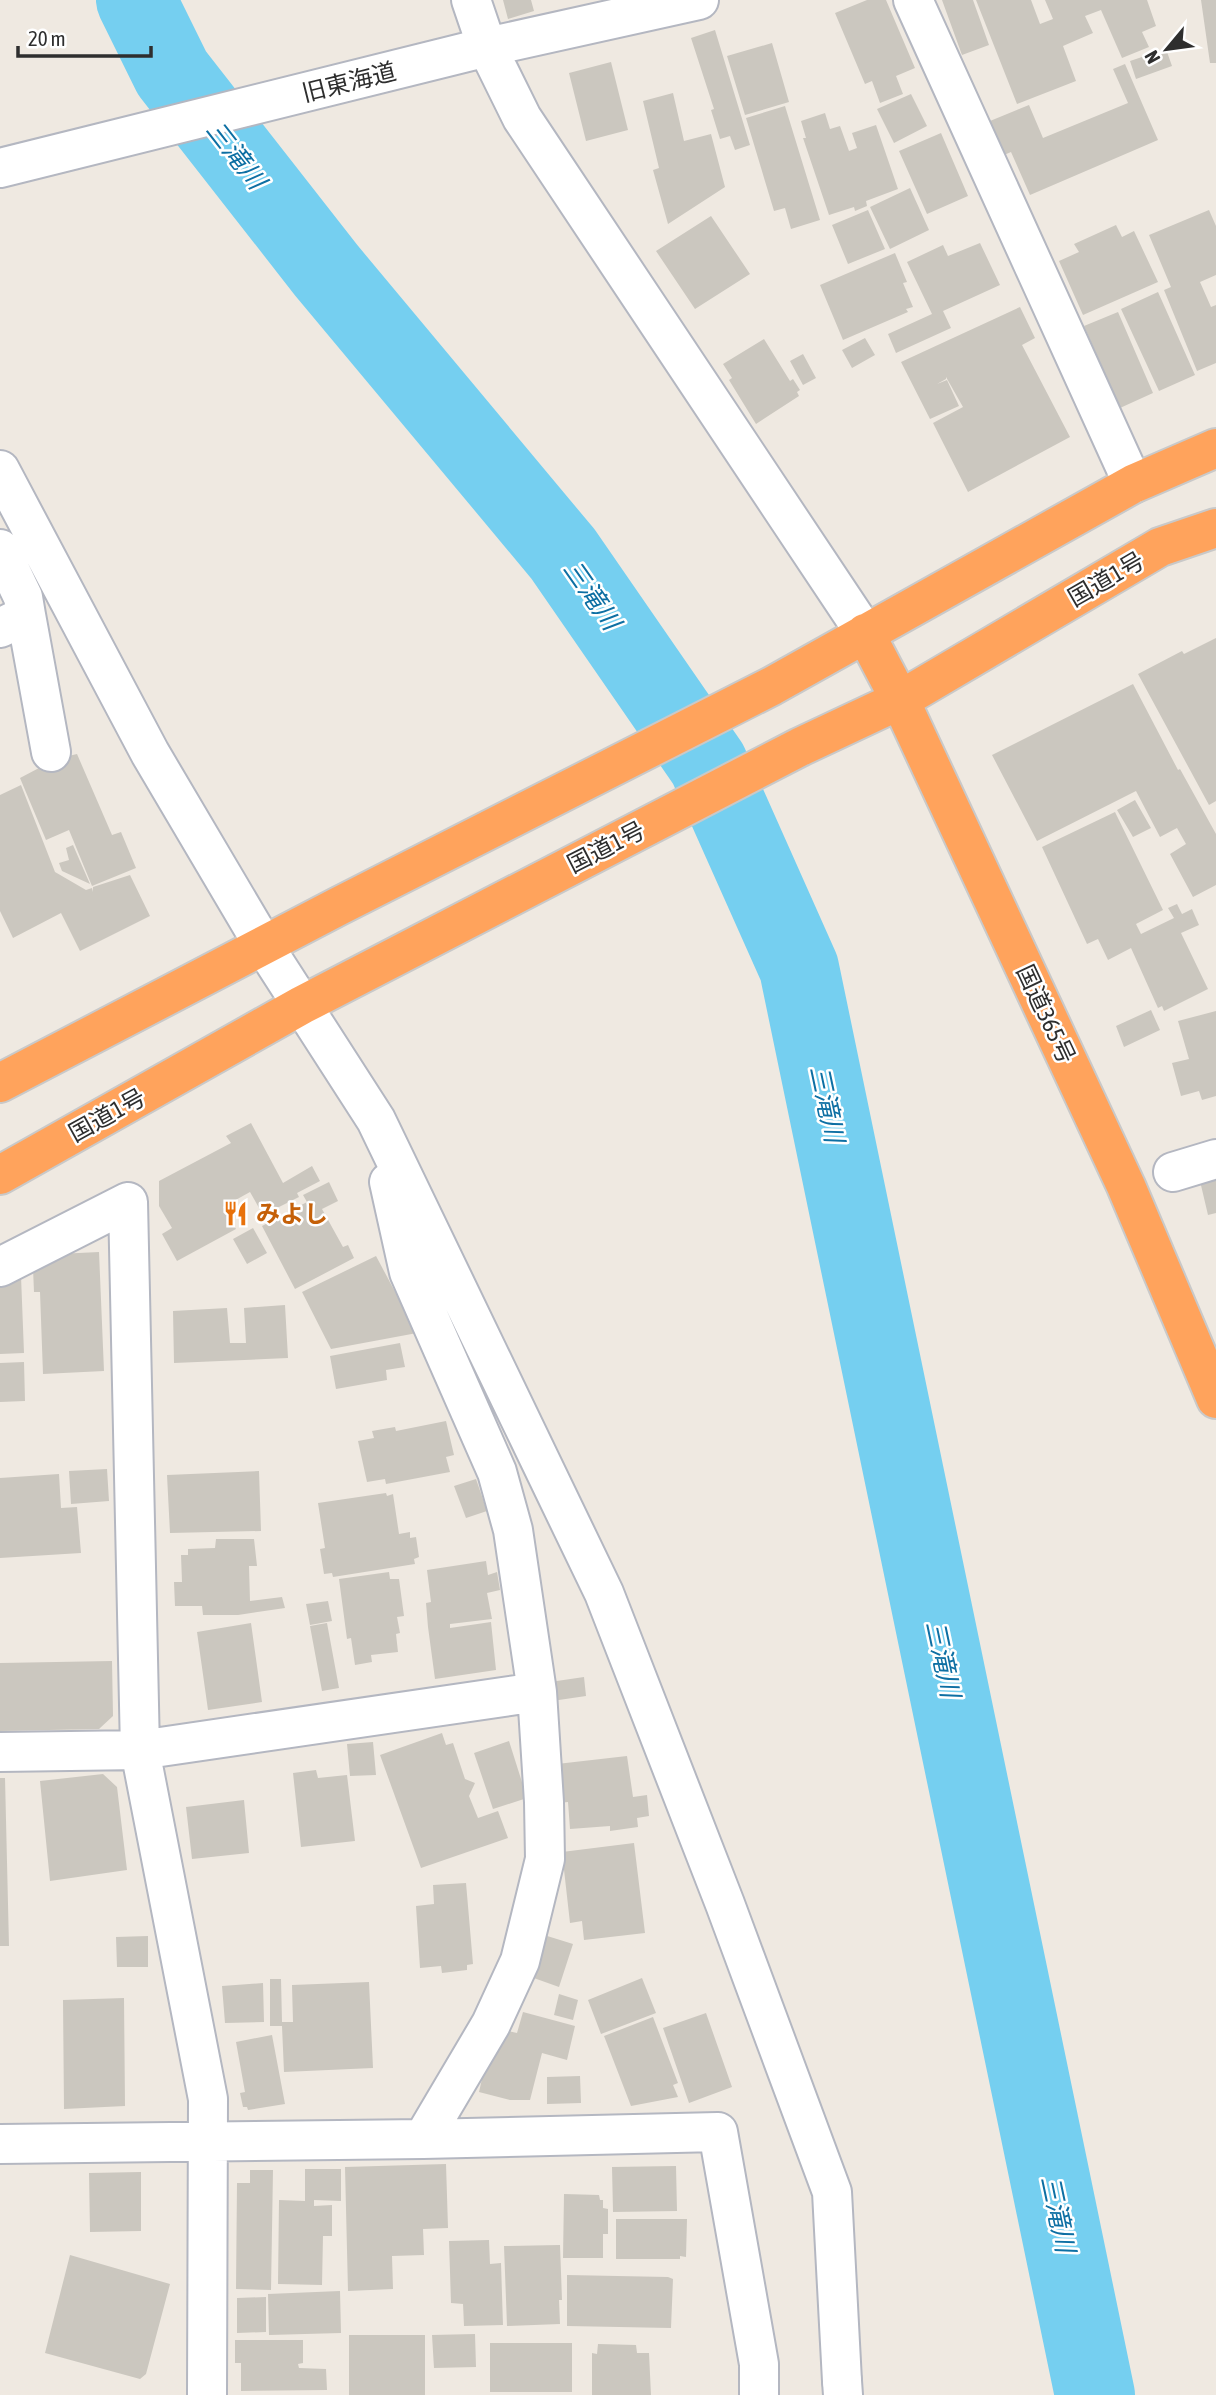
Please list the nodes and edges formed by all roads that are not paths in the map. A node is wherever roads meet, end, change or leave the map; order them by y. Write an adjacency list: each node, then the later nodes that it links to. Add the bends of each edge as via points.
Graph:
1 (471, 0): 5 (street)
2 (699, 0): 4 (street, 旧東海道)
3 (913, 0): 9 (street)
4 (632, 7): 5 (street, 旧東海道)
5 (486, 47): 6 (street, 旧東海道); 14 (street, via 522,118)
6 (0, 168)
7 (1216, 448): 9 (highway)
8 (0, 470): 10 (street)
9 (1133, 484): 14 (highway)
10 (11, 517): 17 (street)
11 (1216, 527): 15 (highway, 国道1号, via 1160,547)
12 (0, 549): 13 (street, via 23,597)
13 (13, 622): 16 (street)
14 (865, 633): 15 (highway, 国道365号); 17 (highway, via 772,686)
15 (900, 700): 18 (highway, 国道1号, via 800,747); 25 (highway, 国道365号, via 1126,1186)
16 (51, 752)
17 (264, 946): 18 (street); 19 (highway)
18 (302, 1005): 20 (street); 23 (highway, 国道1号)
19 (0, 1083)
20 (376, 1120): 26 (street, via 410,1272 497,1472 513,1530); 32 (street, via 604,1593 750,1969 832,2192)
21 (1216, 1159): 22 (street)
22 (1173, 1172)
23 (0, 1175)
24 (0, 1267): 27 (street, via 128,1202)
25 (1216, 1399)
26 (537, 1692): 27 (street); 29 (street, via 545,1859 520,1961 491,2024)
27 (140, 1750): 28 (street); 30 (street, via 208,2099)
28 (0, 1752)
29 (423, 2139): 30 (street); 34 (street, via 718,2132 759,2364)
30 (209, 2141): 31 (street); 33 (street)
31 (0, 2144)
32 (843, 2388)
33 (207, 2395)
34 (759, 2395)

